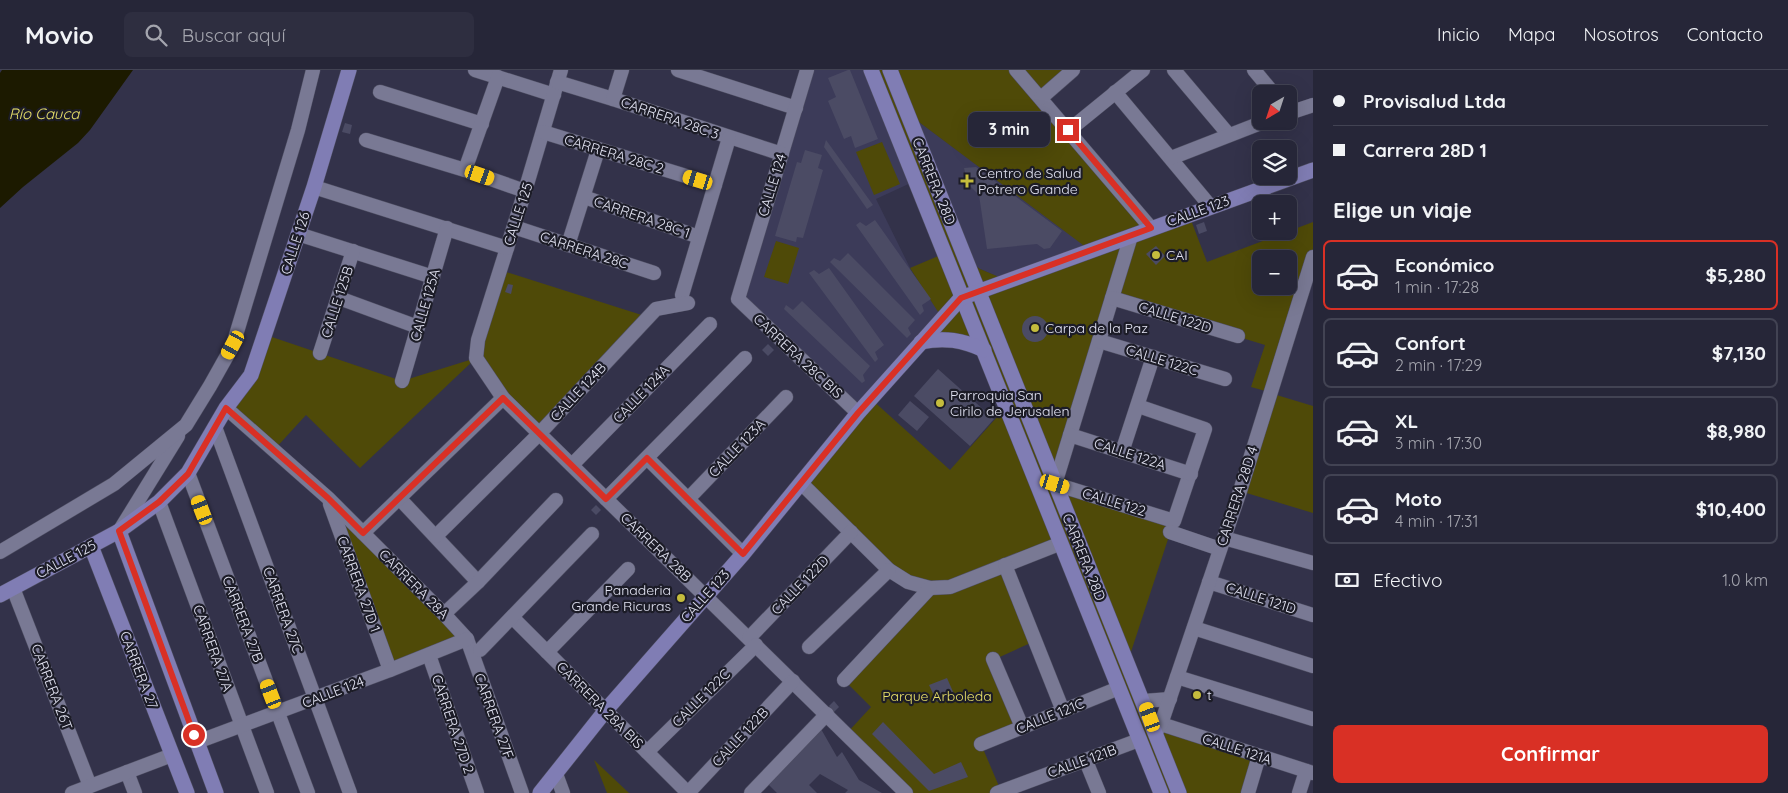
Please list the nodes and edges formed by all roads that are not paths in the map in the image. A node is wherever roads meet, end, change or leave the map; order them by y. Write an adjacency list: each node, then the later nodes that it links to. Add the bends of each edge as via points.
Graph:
1 (314, 70): 75 (street, via 233,345)
2 (348, 70): 37 (street, CALLE 126)
3 (475, 70): 14 (street, CARRERA 28C 3)
4 (622, 70): 20 (street)
5 (678, 70): 22 (street)
6 (807, 70): 22 (street, CALLE 124)
7 (871, 70): 55 (street, CARRERA 28D)
8 (890, 70): 53 (street, CARRERA 28D)
9 (1016, 70): 19 (street)
10 (1073, 70): 19 (street)
11 (1143, 70): 18 (street)
12 (1174, 70): 28 (street)
13 (1254, 70): 16 (street)
14 (498, 77): 15 (street, CARRERA 28C 3); 24 (street)
15 (557, 82): 20 (street, CARRERA 28C 3); 27 (street, CALLE 125)
16 (1266, 85)
17 (380, 92): 24 (street)
18 (1115, 92): 26 (street); 33 (street)
19 (1041, 98): 26 (street)
20 (613, 99): 29 (street, CARRERA 28C 3)
21 (1313, 105): 23 (street)
22 (796, 108): 32 (street, CALLE 124)
23 (1298, 109)
24 (482, 124): 34 (street)
25 (1252, 126): 28 (street)
26 (1068, 130): 43 (street)
27 (543, 132): 31 (street, CARRERA 28C 2); 38 (street, CALLE 125)
28 (1229, 135): 33 (street)
29 (729, 138): 32 (street, CARRERA 28C 3); 36 (street)
30 (366, 140): 34 (street)
31 (598, 150): 36 (street, CARRERA 28C 2); 39 (street)
32 (782, 154): 57 (street, CALLE 124)
33 (1171, 158): 40 (street)
34 (466, 170): 38 (street)
35 (1313, 170): 40 (street, CALLE 123)
36 (715, 185): 46 (street)
37 (314, 187): 42 (street); 44 (street, CALLE 126)
38 (525, 191): 41 (street, CALLE 125)
39 (584, 197): 46 (street, CARRERA 28C 1); 47 (street)
40 (1211, 207): 43 (street, CALLE 123)
41 (514, 227): 47 (street, CARRERA 28C); 48 (street, CALLE 125)
42 (447, 228): 48 (street); 52 (street, CALLE 125A)
43 (1151, 228): 45 (street, CALLE 123)
44 (298, 234): 49 (street); 73 (street, CALLE 126, via 251,375)
45 (1131, 236): 53 (street, CALLE 123); 56 (street)
46 (700, 237): 77 (street, CALLE 124B, via 685,299 656,309)
47 (568, 245): 51 (street, CARRERA 28C)
48 (506, 248): 66 (street, CALLE 125, via 478,340)
49 (353, 251): 52 (street); 54 (street, CALLE 125B)
50 (1313, 256): 98 (street, CARRERA 28D 4)
51 (654, 273)
52 (433, 278): 59 (street, CALLE 125A)
53 (977, 292): 55 (street, CALLE 123); 85 (street, CARRERA 28D)
54 (338, 298): 59 (street); 64 (street, CALLE 125B)
55 (961, 298): 62 (street, CALLE 123); 63 (street, CARRERA 28D)
56 (1112, 298): 60 (street, CALLE 122D); 61 (street)
57 (738, 299): 74 (street, CARRERA 28C BIS)
58 (710, 324): 81 (street, CALLE 124A)
59 (418, 327): 69 (street, CALLE 125A)
60 (1238, 336)
61 (1099, 341): 65 (street, CALLE 122C); 78 (street)
62 (921, 342): 63 (street, via 960,340); 74 (street, CALLE 123)
63 (984, 350): 99 (street, CARRERA 28D)
64 (320, 353)
65 (1153, 357): 68 (street, CALLE 122C); 72 (street)
66 (476, 358): 71 (street, CARRERA 28B)
67 (745, 358): 80 (street)
68 (1224, 380)
69 (402, 381)
70 (786, 397): 88 (street, CALLE 123A)
71 (503, 398): 77 (street, CARRERA 28B); 87 (street)
72 (1138, 406): 79 (street); 83 (street, via 1205,429)
73 (226, 408): 76 (street, CALLE 125); 86 (street, CARRERA 28A)
74 (858, 413): 84 (street, CALLE 123)
75 (186, 424): 93 (street); 101 (street, via 114,484)
76 (215, 427): 82 (street, CALLE 125); 129 (street, CARRERA 27C)
77 (539, 434): 81 (street, CARRERA 28B); 97 (street, CALLE 124B)
78 (1070, 435): 79 (street, CALLE 122A); 85 (street)
79 (1122, 452): 83 (street, CALLE 122A)
80 (647, 458): 88 (street); 89 (street)
81 (572, 465): 89 (street, CARRERA 28B)
82 (188, 474): 91 (street, CALLE 125); 134 (street, CARRERA 27B)
83 (1191, 474): 92 (street)
84 (801, 483): 94 (street); 102 (street, CALLE 123)
85 (1055, 484): 92 (street, CALLE 122); 131 (street, CARRERA 28D)
86 (328, 498): 95 (street, CARRERA 28A); 124 (street, CARRERA 27D 1)
87 (399, 498): 95 (street); 97 (street)
88 (688, 498): 102 (street)
89 (606, 499): 111 (street, CARRERA 28B)
90 (556, 500): 107 (street)
91 (159, 502): 93 (street, CALLE 125); 137 (street, CARRERA 27A)
92 (1172, 527): 98 (street, CALLE 122)
93 (119, 531): 100 (street, CALLE 125); 141 (street)
94 (851, 532): 106 (street); 117 (street, CALLE 122D)
95 (363, 533): 112 (street, CARRERA 28A)
96 (592, 534): 114 (street)
97 (436, 536): 107 (street)
98 (1222, 543): 103 (street, CALLE 122); 108 (street, CARRERA 28D 4)
99 (1060, 544): 104 (street); 128 (street, CARRERA 28D)
100 (91, 546): 110 (street, CALLE 125); 144 (street, CARRERA 27)
101 (0, 552)
102 (743, 554): 111 (street, CALLE 123)
103 (1313, 563)
104 (1005, 565): 109 (street, via 950,587); 133 (street)
105 (628, 569): 120 (street)
106 (889, 570): 109 (street, via 908,582); 118 (street)
107 (478, 582): 112 (street)
108 (1209, 582): 113 (street, CALLE 121D); 115 (street, CARRERA 28D 4)
109 (930, 588): 126 (street)
110 (6, 592): 150 (street, CARRERA 26T)
111 (705, 595): 117 (street, CARRERA 28B); 132 (street, CALLE 123)
112 (444, 614): 116 (street, CARRERA 28A)
113 (1313, 615)
114 (513, 618): 119 (street); 120 (street, CARRERA 28A BIS)
115 (1194, 628): 123 (street); 125 (street, CARRERA 28D 4)
116 (467, 639): 121 (street, CALLE 124); 159 (street, CARRERA 27F)
117 (752, 641): 127 (street, CARRERA 28B); 143 (street, CALLE 122C)
118 (809, 647)
119 (480, 650)
120 (548, 652): 132 (street, CARRERA 28A BIS)
121 (429, 655): 124 (street, CALLE 124); 158 (street, CARRERA 27D 2)
122 (993, 660): 138 (street)
123 (1313, 666)
124 (390, 670): 129 (street, CALLE 124)
125 (1177, 677): 130 (street, CARRERA 28D 4); 136 (street)
126 (844, 680)
127 (793, 681): 135 (street, CARRERA 28B); 162 (street, CALLE 122B)
128 (1118, 688): 133 (street, CALLE 121C); 140 (street, CARRERA 28D)
129 (315, 698): 134 (street, CALLE 124); 157 (street, CARRERA 27C)
130 (1170, 698): 131 (street); 139 (street, CARRERA 28D 4)
131 (1144, 701): 139 (street, CARRERA 28D)
132 (606, 710): 143 (street, CARRERA 28A BIS); 149 (street, CALLE 123)
133 (1062, 711): 138 (street, CALLE 121C)
134 (278, 712): 137 (street, CALLE 124); 156 (street, CARRERA 27B)
135 (827, 714): 163 (street); 164 (street, CARRERA 28B)
136 (1313, 720)
137 (242, 726): 141 (street, CALLE 124); 155 (street, CARRERA 27A)
138 (1022, 728): 142 (street, CALLE 121C)
139 (1158, 729): 145 (street, CALLE 121A); 168 (street, CARRERA 28D)
140 (1139, 740): 146 (street, CALLE 121B); 167 (street, CARRERA 28D)
141 (198, 742): 154 (street)
142 (981, 744)
143 (647, 752): 162 (street, CARRERA 28A BIS)
144 (172, 755): 147 (street); 153 (street, CARRERA 27)
145 (1259, 756): 148 (street, CALLE 121A); 169 (street)
146 (1086, 761): 165 (street, CALLE 121B); 166 (street)
147 (127, 772): 150 (street); 152 (street)
148 (1309, 772): 170 (street)
149 (556, 774): 160 (street, CALLE 123); 161 (street)
150 (90, 786): 151 (street)
151 (72, 793)
152 (135, 793)
153 (187, 793)
154 (216, 793)
155 (267, 793)
156 (308, 793)
157 (350, 793)
158 (477, 793)
159 (522, 793)
160 (540, 793)
161 (564, 793)
162 (688, 793)
163 (751, 793)
164 (906, 793)
165 (997, 793)
166 (1099, 793)
167 (1161, 793)
168 (1180, 793)
169 (1248, 793)
170 (1299, 793)

